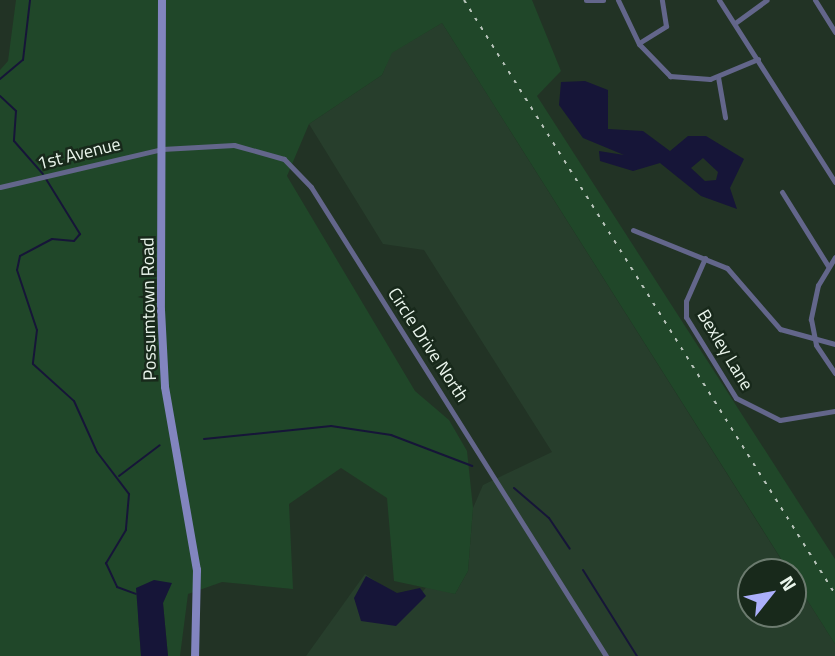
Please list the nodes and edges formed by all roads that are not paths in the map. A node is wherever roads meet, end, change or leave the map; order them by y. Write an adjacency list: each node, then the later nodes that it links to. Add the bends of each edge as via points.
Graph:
1 (162, 0): 15 (main road, Possumtown Road)
2 (586, 0): 3 (street)
3 (603, 0)
4 (618, 0): 11 (street)
5 (662, 0): 11 (street, via 666,26)
6 (719, 0): 9 (street)
7 (767, 0): 9 (street)
8 (815, 0): 10 (street)
9 (734, 23): 12 (street)
10 (835, 32)
11 (639, 43): 13 (street, via 670,76)
12 (758, 59): 13 (street); 16 (street)
13 (718, 77): 14 (street)
14 (725, 117)
15 (164, 148): 17 (street, 1st Avenue); 27 (main road, Possumtown Road, via 164,376 197,570); 28 (street, Circle Drive North, via 261,149 284,159 311,187)
16 (835, 182)
17 (0, 187)
18 (782, 192): 22 (street)
19 (633, 230): 21 (street)
20 (835, 257): 22 (street)
21 (705, 258): 23 (street, via 733,273 773,325); 26 (street, Bexley Lane, via 686,301 686,317 736,398 780,419)
22 (828, 266): 23 (street, via 813,304)
23 (811, 333): 24 (street); 25 (street)
24 (835, 344)
25 (835, 373)
26 (835, 411)
27 (195, 656)
28 (606, 656)

